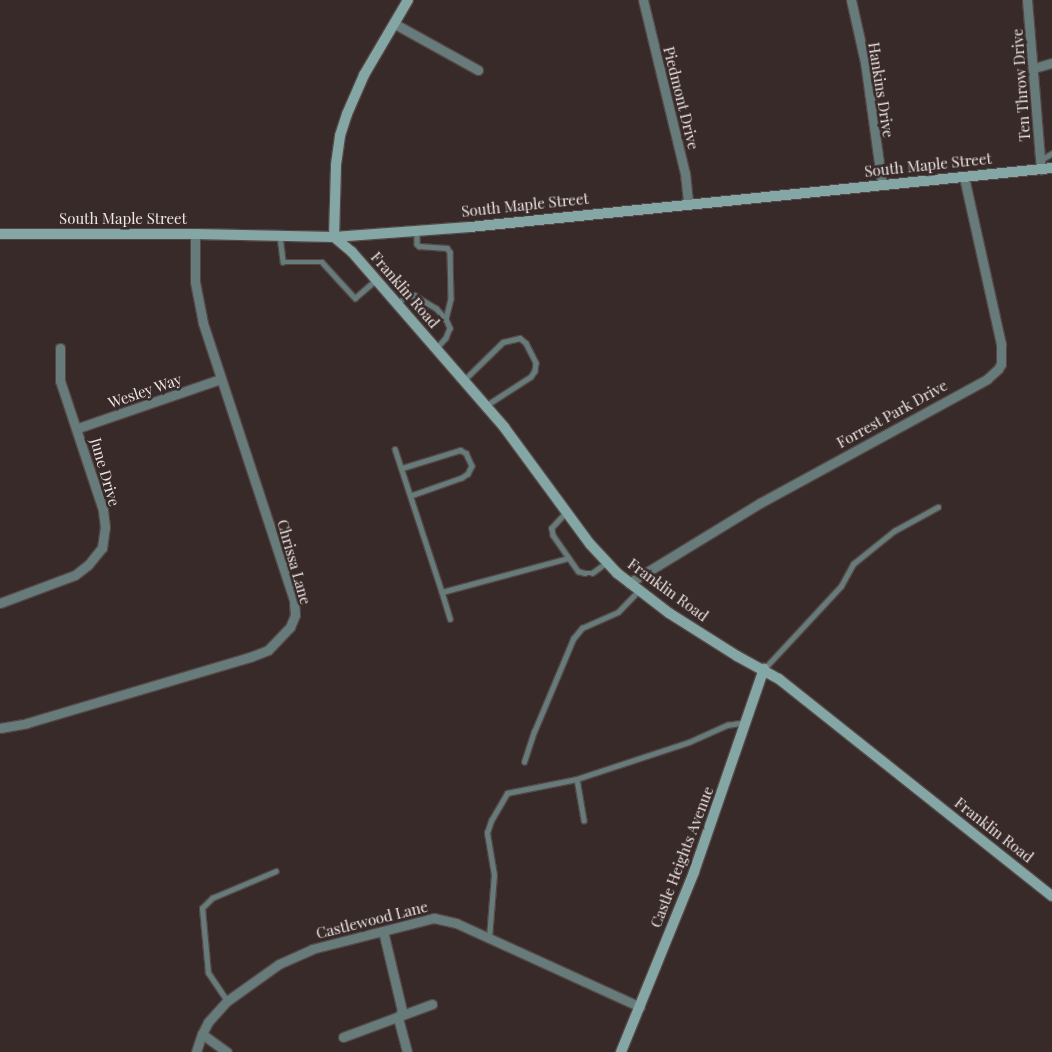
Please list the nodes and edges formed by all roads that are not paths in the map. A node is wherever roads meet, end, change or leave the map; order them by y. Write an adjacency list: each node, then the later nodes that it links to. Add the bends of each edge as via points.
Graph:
1 (408, 0): 5 (street)
2 (643, 0): 14 (street, Piedmont Drive, via 685,173)
3 (851, 0): 13 (street, Hankins Drive, via 865,62)
4 (1027, 0): 7 (street, Ten Throw Drive)
5 (395, 24): 8 (street); 19 (street, via 358,88 342,131 334,195)
6 (1052, 63): 7 (street)
7 (1034, 68): 10 (street, Ten Throw Drive)
8 (478, 70)
9 (1052, 153): 10 (lane)
10 (1040, 165): 11 (street, South Maple Street); 12 (street, South Maple Street)
11 (1052, 168)
12 (964, 177): 13 (street, South Maple Street); 36 (street, Forrest Park Drive, via 1001,344 998,369 987,379 760,503)
13 (882, 185): 14 (street, South Maple Street)
14 (688, 203): 15 (street, South Maple Street)
15 (417, 230): 19 (street, South Maple Street); 22 (lane, via 419,246 447,248 450,252 450,300)
16 (0, 234): 17 (street, South Maple Street)
17 (195, 234): 18 (street, South Maple Street); 25 (street, Chrissa Lane, via 194,282)
18 (280, 236): 19 (street, South Maple Street); 20 (lane, via 283,262 322,262 355,298)
19 (334, 238): 20 (street, Franklin Road, via 352,252)
20 (376, 280): 21 (street, Franklin Road)
21 (397, 303): 22 (lane, via 414,295 436,308); 24 (street, Franklin Road)
22 (446, 319): 24 (lane, via 450,328)
23 (60, 348): 28 (street, June Drive, via 60,381)
24 (436, 349): 26 (street, Franklin Road)
25 (220, 379): 28 (street, Wesley Way); 43 (street, Chrissa Lane, via 294,600 295,615 290,627 268,650 250,657 27,723)
26 (464, 380): 27 (street, Franklin Road); 27 (lane, via 503,342 520,338 526,344 536,363 535,371 531,377)
27 (486, 406): 33 (street, Franklin Road)
28 (78, 428): 39 (street, June Drive, via 103,510 102,548 75,575)
29 (395, 449): 30 (lane)
30 (402, 468): 31 (lane); 31 (lane, via 455,450 466,453 470,458 472,466 468,474)
31 (412, 496): 38 (lane)
32 (938, 507): 41 (lane, via 894,531 853,564 840,586)
33 (567, 512): 34 (lane, via 552,528 553,535); 35 (street, Franklin Road)
34 (569, 558): 35 (lane, via 578,571 585,573); 38 (lane)
35 (607, 562): 36 (street, Franklin Road)
36 (629, 583): 37 (street, Franklin Road)
37 (639, 590): 41 (street, Franklin Road, via 737,656); 44 (lane, via 618,612 582,628 573,639)
38 (442, 592): 40 (lane)
39 (0, 603)
40 (450, 619)
41 (764, 669): 42 (street, Castle Heights Avenue); 48 (street, Franklin Road)
42 (748, 722): 45 (lane, via 727,725 689,742); 53 (street, Castle Heights Avenue, via 694,872)
43 (0, 728)
44 (524, 762)
45 (577, 778): 46 (lane); 50 (lane, via 507,793 491,821 487,832 494,874)
46 (584, 820)
47 (276, 871): 51 (lane, via 212,898 202,908 208,973)
48 (1052, 896)
49 (383, 931): 50 (street, Castlewood Lane, via 434,918 456,923); 51 (street, Castlewood Lane, via 295,956); 54 (street, via 402,1011)
50 (489, 939): 53 (street, Castlewood Lane)
51 (227, 1001): 55 (street, Castlewood Lane)
52 (432, 1004): 54 (street)
53 (640, 1006): 60 (street, Castle Heights Avenue)
54 (398, 1018): 56 (street); 59 (street)
55 (202, 1034): 57 (street, Castlewood Lane); 58 (street)
56 (343, 1037)
57 (196, 1052)
58 (227, 1052)
59 (407, 1052)
60 (621, 1052)

